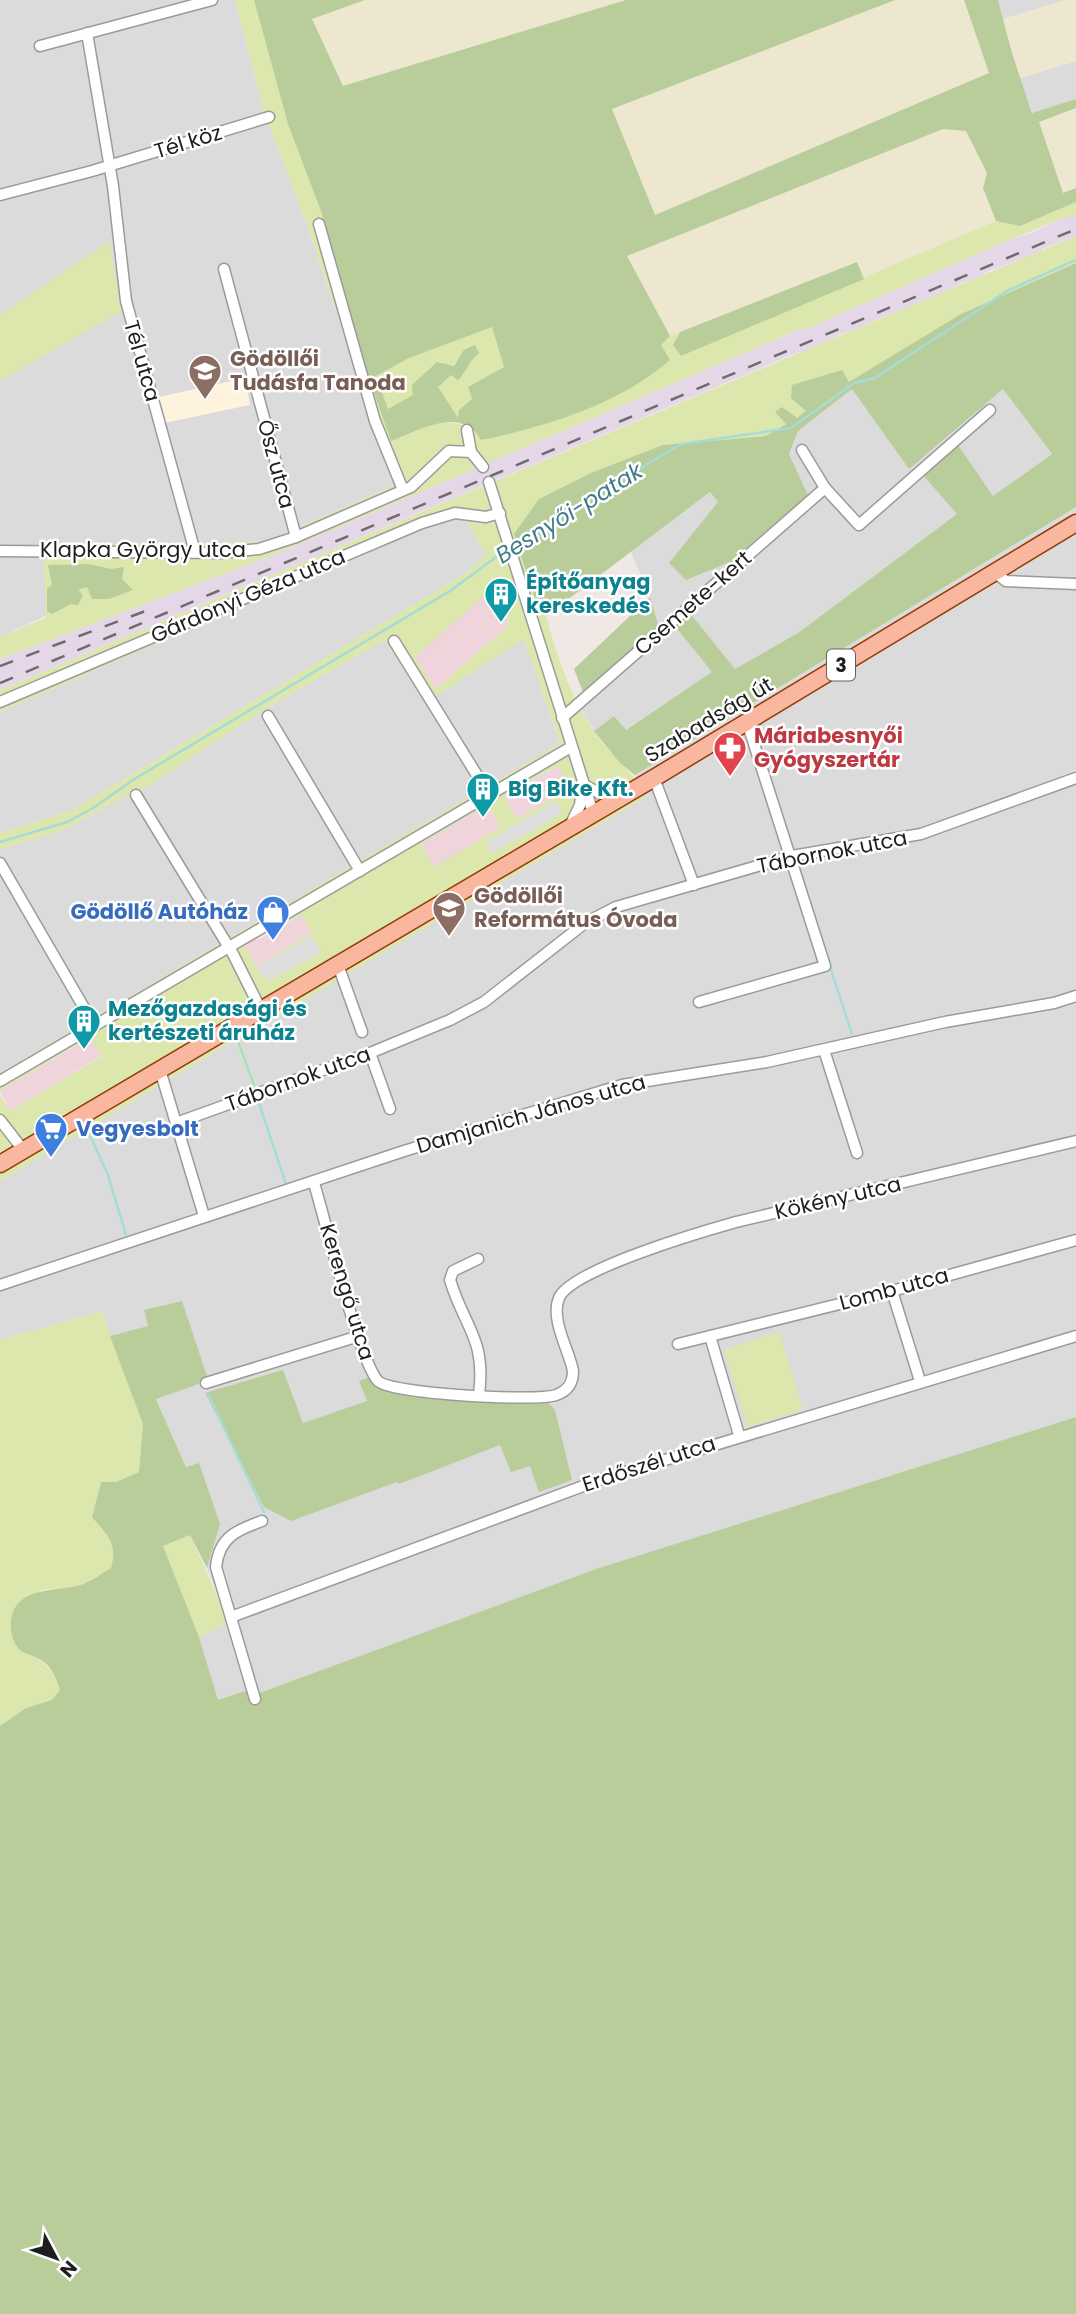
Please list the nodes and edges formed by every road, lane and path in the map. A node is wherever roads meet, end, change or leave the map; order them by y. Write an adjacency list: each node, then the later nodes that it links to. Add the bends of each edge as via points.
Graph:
1 (212, 0): 2 (street)
2 (87, 33): 3 (street); 5 (street, Tél utca)
3 (40, 46)
4 (270, 117): 5 (street, Tél köz)
5 (108, 166): 6 (street, Tél köz); 21 (street, Tél utca, via 126,301)
6 (0, 195)
7 (319, 224): 16 (street, via 375,421)
8 (224, 269): 19 (street, Ősz utca)
9 (989, 410): 15 (street, via 859,525)
10 (467, 430): 12 (street)
11 (802, 450): 15 (street)
12 (471, 452): 13 (street); 16 (street, Klapka György utca, via 449,451 423,479)
13 (483, 467)
14 (489, 482): 17 (street)
15 (825, 488): 27 (street, Csemete-kert)
16 (403, 490): 19 (street, Klapka György utca)
17 (500, 513): 25 (street, Gárdonyi Géza utca, via 486,517 455,513 422,523); 27 (street)
18 (1076, 523): 22 (main road, Szabadság út / 3)
19 (296, 537): 21 (street, Klapka György utca, via 241,552)
20 (0, 551): 21 (street, Klapka György utca)
21 (195, 552)
22 (994, 572): 23 (street, via 1006,581); 28 (main road, Szabadság út / 3)
23 (1076, 584)
24 (394, 641): 33 (street)
25 (0, 702)
26 (268, 716): 40 (street)
27 (562, 718): 29 (street)
28 (747, 722): 30 (main road, Szabadság út / 3); 38 (street)
29 (571, 747): 32 (street); 33 (street)
30 (654, 778): 35 (main road, Szabadság út / 3); 41 (street)
31 (1076, 778): 38 (street, Tábornok utca, via 902,839)
32 (582, 784): 35 (street, via 601,794); 36 (street); 37 (street, via 580,805)
33 (488, 793): 40 (street)
34 (136, 795): 42 (street)
35 (624, 795): 36 (main road, Szabadság út / 3)
36 (593, 813): 37 (main road, Szabadság út / 3)
37 (570, 827): 43 (main road, Szabadság út / 3)
38 (792, 856): 41 (street, Tábornok utca); 45 (street, via 825,966)
39 (0, 863): 47 (street)
40 (360, 870): 42 (street)
41 (694, 886): 50 (street, Tábornok utca, via 598,915 484,1002)
42 (227, 948): 46 (street); 47 (street)
43 (338, 965): 46 (main road, Szabadság út / 3); 48 (street)
44 (1076, 996): 49 (street, Damjanich János utca)
45 (699, 1002)
46 (261, 1010): 51 (main road, Szabadság út / 3)
47 (94, 1025): 52 (street)
48 (362, 1031)
49 (824, 1050): 58 (street); 60 (street, Damjanich János utca, via 622,1085)
50 (370, 1053): 53 (street); 55 (street, Tábornok utca)
51 (160, 1070): 55 (street); 57 (main road, Szabadság út / 3)
52 (0, 1081)
53 (390, 1109)
54 (0, 1120): 57 (street)
55 (176, 1124): 61 (street)
56 (1076, 1141): 64 (street, Kökény utca, via 736,1222 680,1238)
57 (24, 1151): 59 (main road, Szabadság út / 3)
58 (857, 1153)
59 (0, 1164)
60 (314, 1183): 61 (street, Damjanich János utca); 67 (street, Kerengő utca)
61 (204, 1216): 65 (street, Damjanich János utca)
62 (1076, 1240): 66 (street, Lomb utca)
63 (478, 1259): 73 (street, via 453,1272 450,1280 482,1359)
64 (604, 1269): 73 (street, Kerengő utca, via 575,1281 559,1298 558,1316 573,1371 568,1388 541,1398)
65 (0, 1285)
66 (892, 1291): 68 (street, Lomb utca); 71 (street)
67 (359, 1336): 72 (street); 73 (street, Kerengő utca, via 373,1375 384,1385 416,1392)
68 (710, 1336): 70 (street, Lomb utca); 74 (street)
69 (1076, 1336): 71 (street, Erdőszél utca)
70 (678, 1344)
71 (920, 1381): 74 (street, Erdőszél utca)
72 (206, 1383)
73 (479, 1395)
74 (739, 1435): 76 (street, Erdőszél utca, via 590,1483)
75 (262, 1521): 76 (street, via 234,1531 218,1553 216,1571)
76 (231, 1617): 77 (street)
77 (255, 1699)

